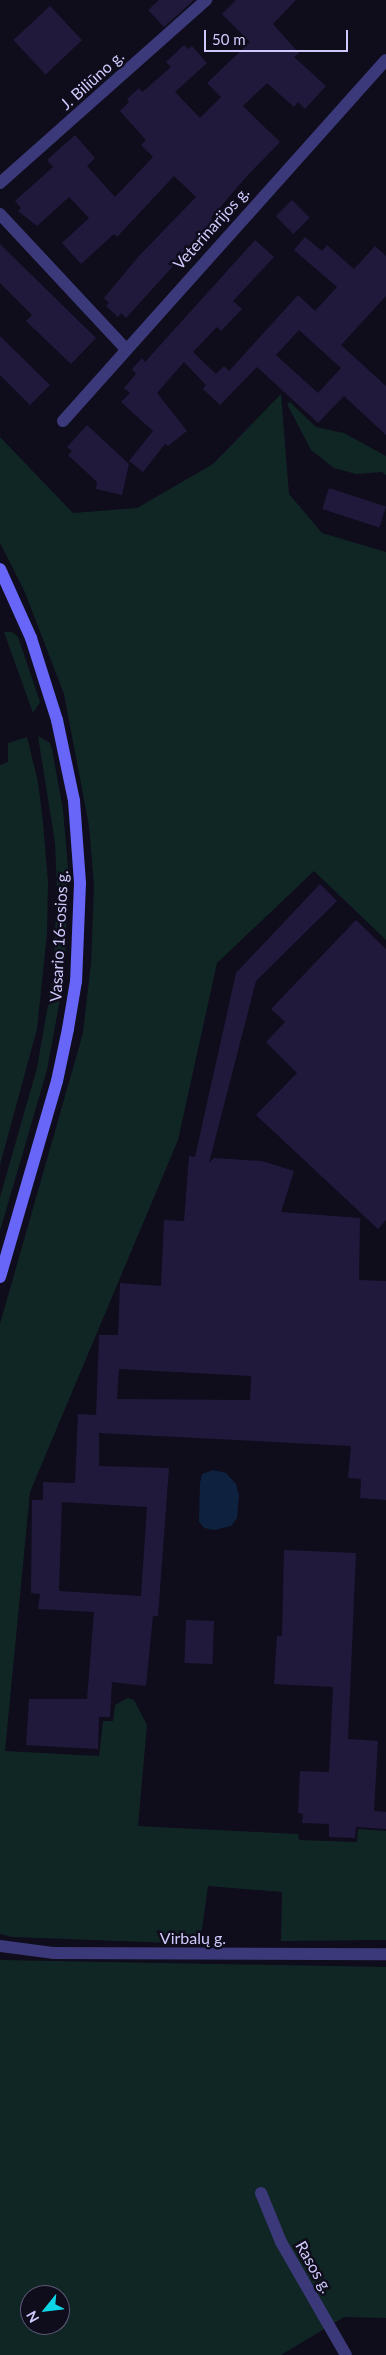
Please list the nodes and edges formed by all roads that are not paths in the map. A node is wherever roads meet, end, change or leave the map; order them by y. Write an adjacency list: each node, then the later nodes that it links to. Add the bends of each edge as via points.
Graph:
1 (206, 0): 3 (street, J. Biliūno g.)
2 (386, 60): 5 (street, Veterinarijos g.)
3 (0, 183)
4 (0, 214): 5 (street)
5 (126, 348): 6 (street, Veterinarijos g.)
6 (63, 421)
7 (0, 569): 8 (main road, Vasario 16-osios g., via 31,638 58,720 74,800 80,883 76,981 66,1038 57,1081)
8 (0, 1277)
9 (0, 1946): 10 (street, Virbalų g., via 54,1953)
10 (386, 1954)
11 (261, 2193): 12 (street, Rasos g., via 281,2242)
12 (346, 2355)

